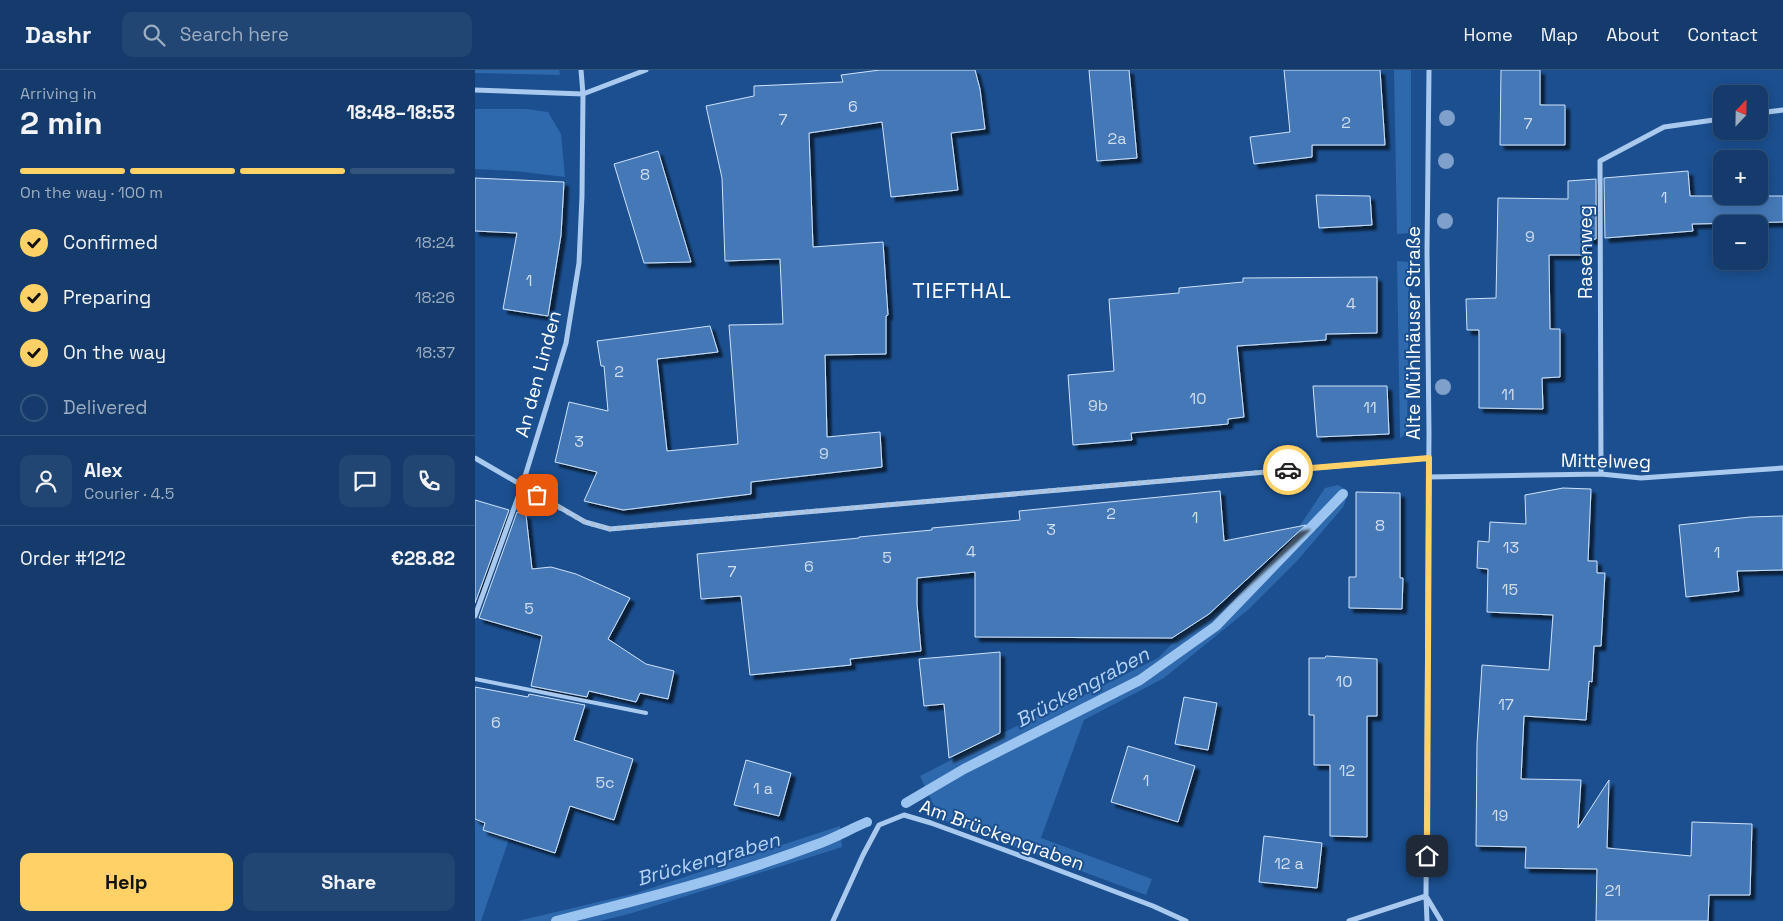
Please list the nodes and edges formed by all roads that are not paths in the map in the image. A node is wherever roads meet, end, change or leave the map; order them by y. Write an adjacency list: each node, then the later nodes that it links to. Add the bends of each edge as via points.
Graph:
1 (581, 70): 5 (street, An den Linden)
2 (646, 70): 5 (street)
3 (1429, 70): 10 (street, Alte Mühlhäuser Straße)
4 (475, 90): 5 (street)
5 (583, 94): 14 (street, An den Linden, via 579,263 566,342)
6 (1783, 110): 7 (street)
7 (1768, 112)
8 (1713, 120): 12 (street, Rasenweg, via 1664,127 1600,161)
9 (475, 458): 14 (street)
10 (1429, 458): 13 (street, Alte Mühlhäuser Straße); 14 (street, via 610,529 585,522)
11 (1783, 468): 12 (street, Mittelweg, via 1641,478)
12 (1601, 474): 13 (street, Mittelweg)
13 (1429, 477): 18 (street, Alte Mühlhäuser Straße)
14 (522, 486): 15 (street, An den Linden)
15 (475, 616)
16 (475, 678): 17 (lane)
17 (646, 713)
18 (1426, 896): 21 (street); 22 (street, Alte Mühlhäuser Straße); 23 (street)
19 (833, 921): 20 (street, Am Brückengraben, via 879,825 904,816 1029,859)
20 (1185, 921)
21 (1349, 921)
22 (1427, 921)
23 (1441, 921)

